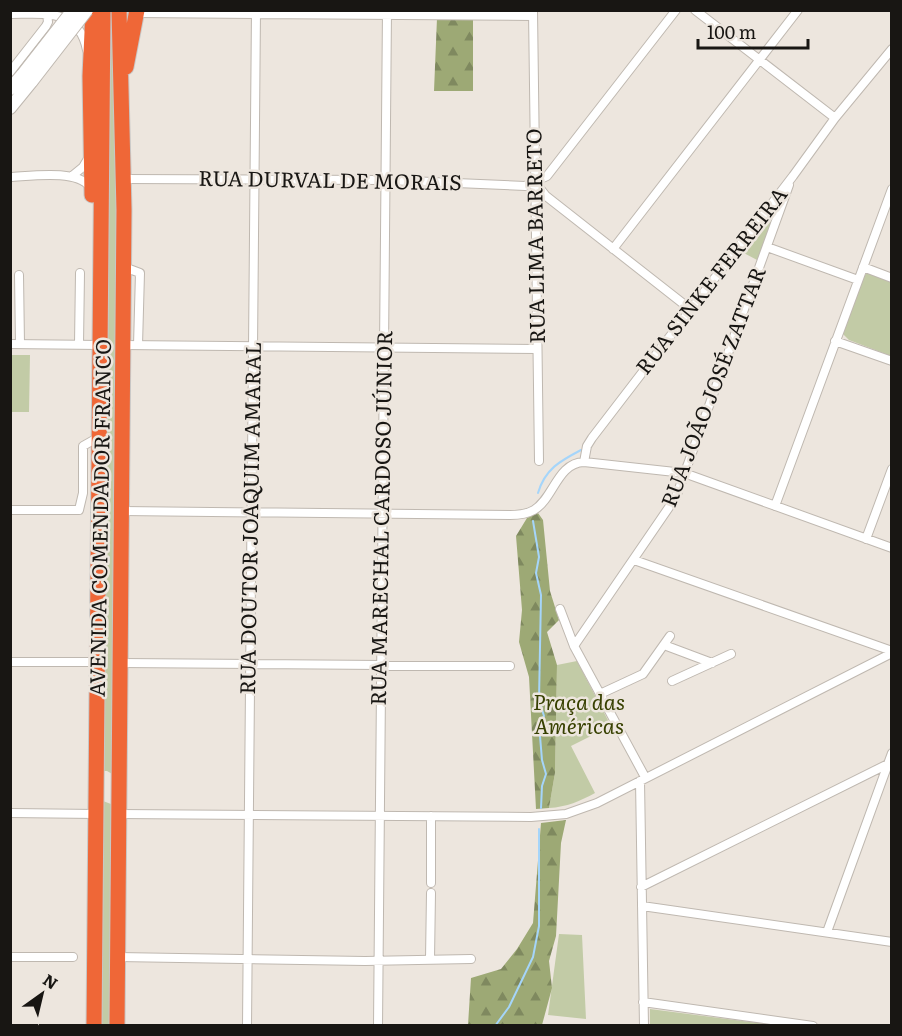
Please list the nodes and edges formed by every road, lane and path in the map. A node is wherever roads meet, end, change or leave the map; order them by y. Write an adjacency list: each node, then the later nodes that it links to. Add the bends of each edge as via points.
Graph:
1 (87, 10): 17 (main road, bridge)
2 (93, 10): 18 (highway)
3 (103, 10): 42 (highway, AVENIDA COMENDADOR FRANCO)
4 (120, 10): 20 (highway, AVENIDA COMENDADOR FRANCO)
5 (676, 10): 30 (street, via 547,176)
6 (695, 10): 16 (street)
7 (798, 10): 16 (street)
8 (137, 12): 9 (street); 20 (highway)
9 (256, 12): 11 (street); 28 (street, RUA DOUTOR JOAQUIM AMARAL)
10 (68, 13): 14 (street); 17 (main road, bridge); 18 (street, via 87,48)
11 (387, 13): 12 (street); 29 (street, RUA MARECHAL CARDOSO JÚNIOR)
12 (533, 13): 30 (street, RUA LIMA BARRETO)
13 (10, 14): 14 (street)
14 (47, 14): 17 (street, via 48,22)
15 (891, 49): 22 (street, RUA SINKE FERREIRA)
16 (760, 60): 22 (street); 34 (street)
17 (22, 76): 19 (main road); 21 (main road)
18 (90, 76): 23 (highway)
19 (10, 89)
20 (120, 97): 27 (highway, AVENIDA COMENDADOR FRANCO)
21 (12, 106)
22 (835, 118): 25 (street, RUA SINKE FERREIRA)
23 (90, 154): 24 (street); 31 (highway)
24 (72, 176): 26 (street); 31 (street)
25 (793, 176): 33 (street, RUA JOÃO JOSÉ ZATTAR); 41 (street, RUA SINKE FERREIRA)
26 (10, 177)
27 (124, 179): 28 (street, RUA DURVAL DE MORAIS); 35 (highway, AVENIDA COMENDADOR FRANCO)
28 (254, 179): 29 (street, RUA DURVAL DE MORAIS); 48 (street, RUA DOUTOR JOAQUIM AMARAL)
29 (385, 180): 30 (street, RUA DURVAL DE MORAIS, via 525,186); 49 (street, RUA MARECHAL CARDOSO JÚNIOR)
30 (535, 181): 34 (street, via 546,196); 50 (street, RUA LIMA BARRETO)
31 (91, 189): 42 (highway)
32 (891, 189): 36 (street)
33 (767, 247): 40 (street); 56 (street, RUA JOÃO JOSÉ ZATTAR)
34 (613, 249): 41 (street)
35 (124, 267): 47 (highway, AVENIDA COMENDADOR FRANCO); 47 (street, via 140,273)
36 (863, 267): 39 (street); 40 (street)
37 (80, 273): 45 (street)
38 (19, 275): 44 (street)
39 (891, 278)
40 (858, 280): 43 (street)
41 (690, 309): 54 (street, RUA SINKE FERREIRA, via 592,438)
42 (100, 318): 46 (highway, AVENIDA COMENDADOR FRANCO)
43 (835, 341): 51 (street); 57 (street)
44 (15, 344): 45 (street)
45 (79, 344): 46 (street)
46 (100, 345): 52 (highway, AVENIDA COMENDADOR FRANCO)
47 (131, 345): 48 (street); 59 (highway, AVENIDA COMENDADOR FRANCO)
48 (252, 346): 49 (street); 60 (street, RUA DOUTOR JOAQUIM AMARAL)
49 (384, 347): 50 (street); 61 (street, RUA MARECHAL CARDOSO JÚNIOR)
50 (537, 349): 53 (street, RUA LIMA BARRETO)
51 (891, 361)
52 (99, 437): 58 (street, via 83,446 80,510); 72 (highway, AVENIDA COMENDADOR FRANCO)
53 (538, 461)
54 (584, 462): 56 (street); 61 (street, via 565,470 547,497 523,514)
55 (891, 469): 62 (street)
56 (684, 473): 57 (street); 64 (street, RUA JOÃO JOSÉ ZATTAR, via 670,507)
57 (775, 506): 62 (street)
58 (10, 510)
59 (122, 511): 60 (street); 73 (highway, AVENIDA COMENDADOR FRANCO)
60 (251, 513): 61 (street); 75 (street, RUA DOUTOR JOAQUIM AMARAL)
61 (382, 514): 76 (street, RUA MARECHAL CARDOSO JÚNIOR)
62 (866, 539): 63 (street)
63 (891, 548)
64 (634, 560): 68 (street, RUA JOÃO JOSÉ ZATTAR); 69 (street)
65 (560, 609): 68 (street)
66 (670, 636): 67 (street)
67 (664, 645): 74 (street); 79 (street, via 641,675)
68 (574, 646): 79 (street)
69 (891, 652): 81 (street)
70 (731, 654): 74 (street)
71 (10, 662): 72 (street)
72 (97, 662): 82 (highway, AVENIDA COMENDADOR FRANCO)
73 (120, 663): 75 (street); 83 (highway, AVENIDA COMENDADOR FRANCO)
74 (712, 663): 78 (street)
75 (250, 664): 76 (street); 87 (street, RUA DOUTOR JOAQUIM AMARAL)
76 (381, 665): 77 (street); 88 (street, RUA MARECHAL CARDOSO JÚNIOR)
77 (510, 666)
78 (672, 681)
79 (600, 694): 81 (street)
80 (890, 757): 91 (street); 94 (street)
81 (643, 779): 89 (street, via 566,814); 91 (street)
82 (96, 789): 83 (highway, via 101,781 107,780); 85 (highway, AVENIDA COMENDADOR FRANCO)
83 (119, 789): 86 (highway, AVENIDA COMENDADOR FRANCO)
84 (10, 813): 85 (street)
85 (96, 814): 104 (highway, AVENIDA COMENDADOR FRANCO)
86 (119, 814): 87 (street); 98 (highway, AVENIDA COMENDADOR FRANCO)
87 (248, 815): 88 (street); 101 (street, RUA DOUTOR JOAQUIM AMARAL)
88 (380, 816): 89 (street); 102 (street, RUA MARECHAL CARDOSO JÚNIOR)
89 (431, 816): 90 (street)
90 (431, 883)
91 (641, 887): 93 (street)
92 (431, 893): 99 (street)
93 (642, 906): 94 (street); 103 (street)
94 (827, 932): 95 (street)
95 (891, 942)
96 (10, 957): 97 (street)
97 (73, 957)
98 (118, 957): 101 (street); 105 (highway, AVENIDA COMENDADOR FRANCO)
99 (430, 959): 100 (street); 102 (street)
100 (471, 959)
101 (249, 960): 102 (street); 106 (street, RUA DOUTOR JOAQUIM AMARAL)
102 (378, 961): 107 (street, RUA MARECHAL CARDOSO JÚNIOR)
103 (643, 1002): 108 (street); 109 (street)
104 (94, 1026)
105 (117, 1026)
106 (247, 1026)
107 (378, 1026)
108 (644, 1026)
109 (813, 1026)

